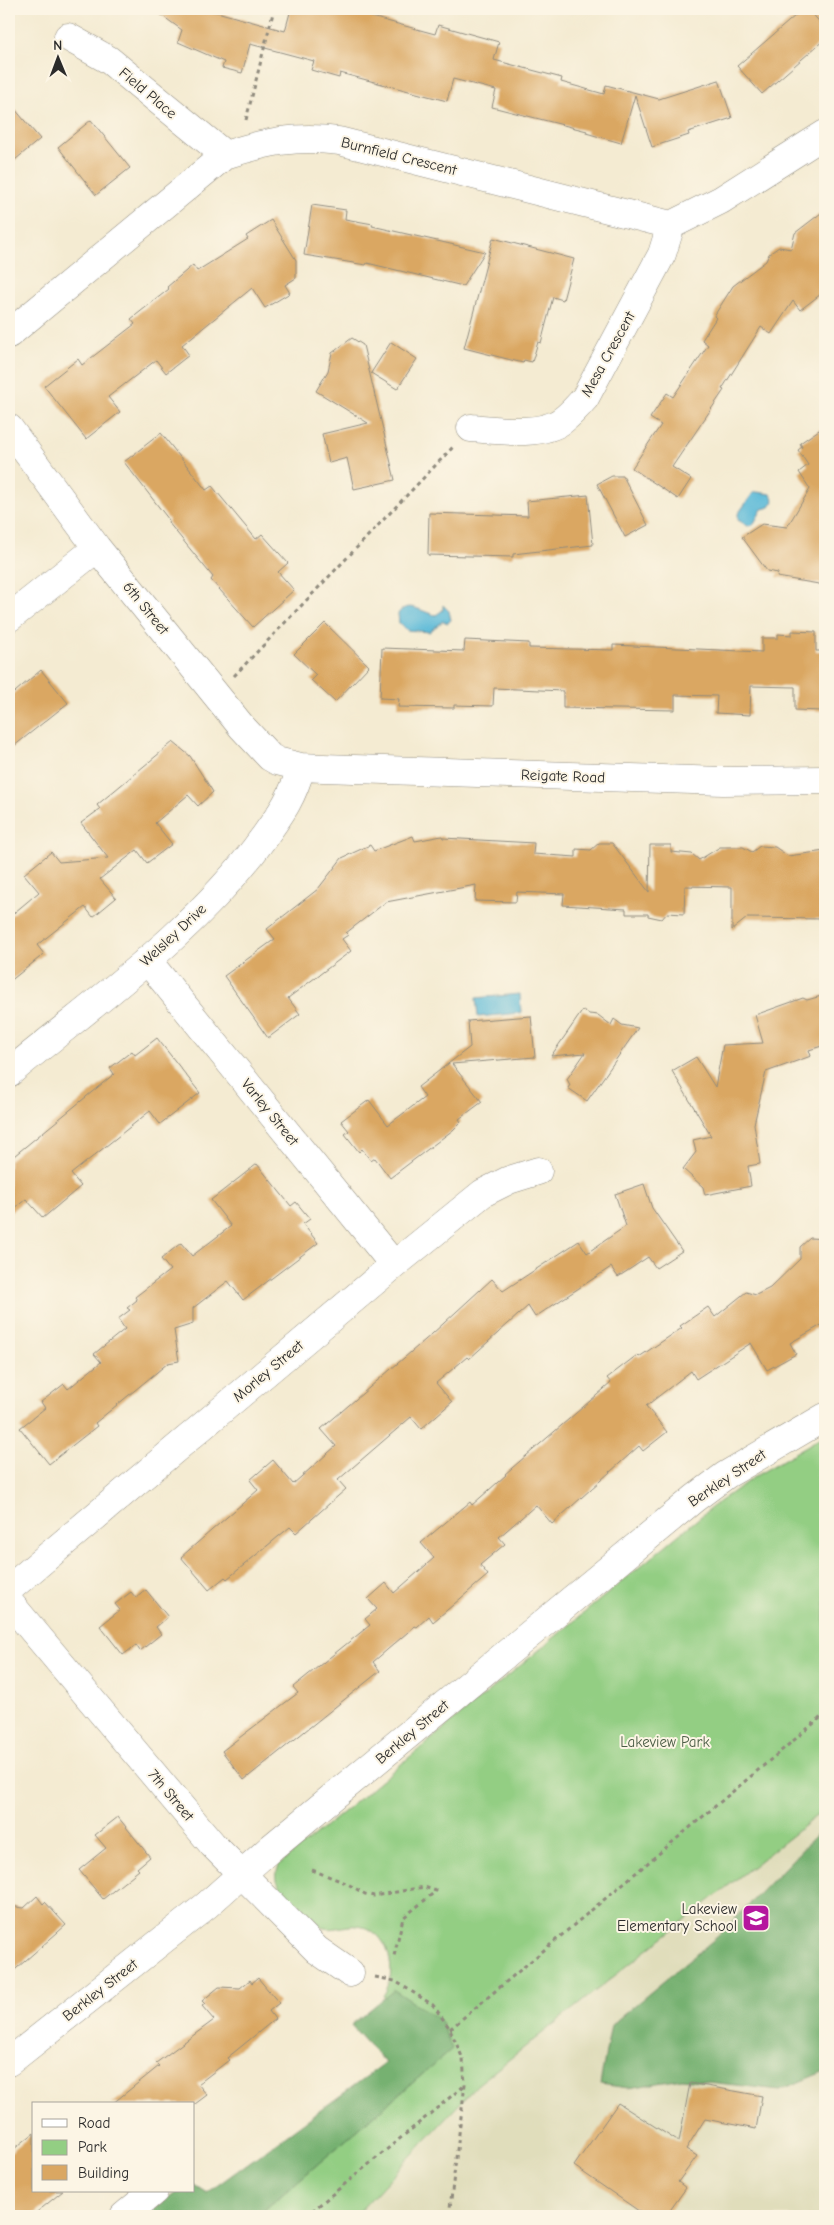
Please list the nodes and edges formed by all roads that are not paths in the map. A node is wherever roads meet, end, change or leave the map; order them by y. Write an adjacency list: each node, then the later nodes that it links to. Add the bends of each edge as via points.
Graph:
1 (68, 37): 3 (street, Field Place, via 109,60)
2 (825, 134): 4 (street, via 721,200)
3 (225, 155): 4 (street, Burnfield Crescent, via 285,139 339,141); 5 (street, Burnfield Crescent)
4 (671, 225): 7 (street, Mesa Crescent, via 662,254 585,398 574,411 562,422 543,428 518,431)
5 (9, 334)
6 (9, 428): 8 (street, 6th Street)
7 (470, 428)
8 (97, 548): 9 (street); 10 (street, 6th Street, via 242,727 270,757)
9 (9, 618)
10 (301, 768): 11 (street, Reigate Road, via 723,781); 12 (street, Welsley Drive, via 290,801 240,870)
11 (825, 780)
12 (147, 960): 13 (street, Welsley Drive); 15 (street, Varley Street)
13 (9, 1073)
14 (538, 1171): 15 (street, Morley Street, via 483,1193)
15 (394, 1265): 17 (street, Morley Street)
16 (825, 1417): 19 (street, Berkley Street, via 726,1475 695,1498)
17 (9, 1589)
18 (9, 1602): 19 (street, 7th Street, via 213,1845)
19 (242, 1875): 20 (street, 7th Street, via 317,1950); 21 (street, Berkley Street)
20 (350, 1972)
21 (9, 2062)
22 (153, 2192): 23 (street)
23 (124, 2216)

